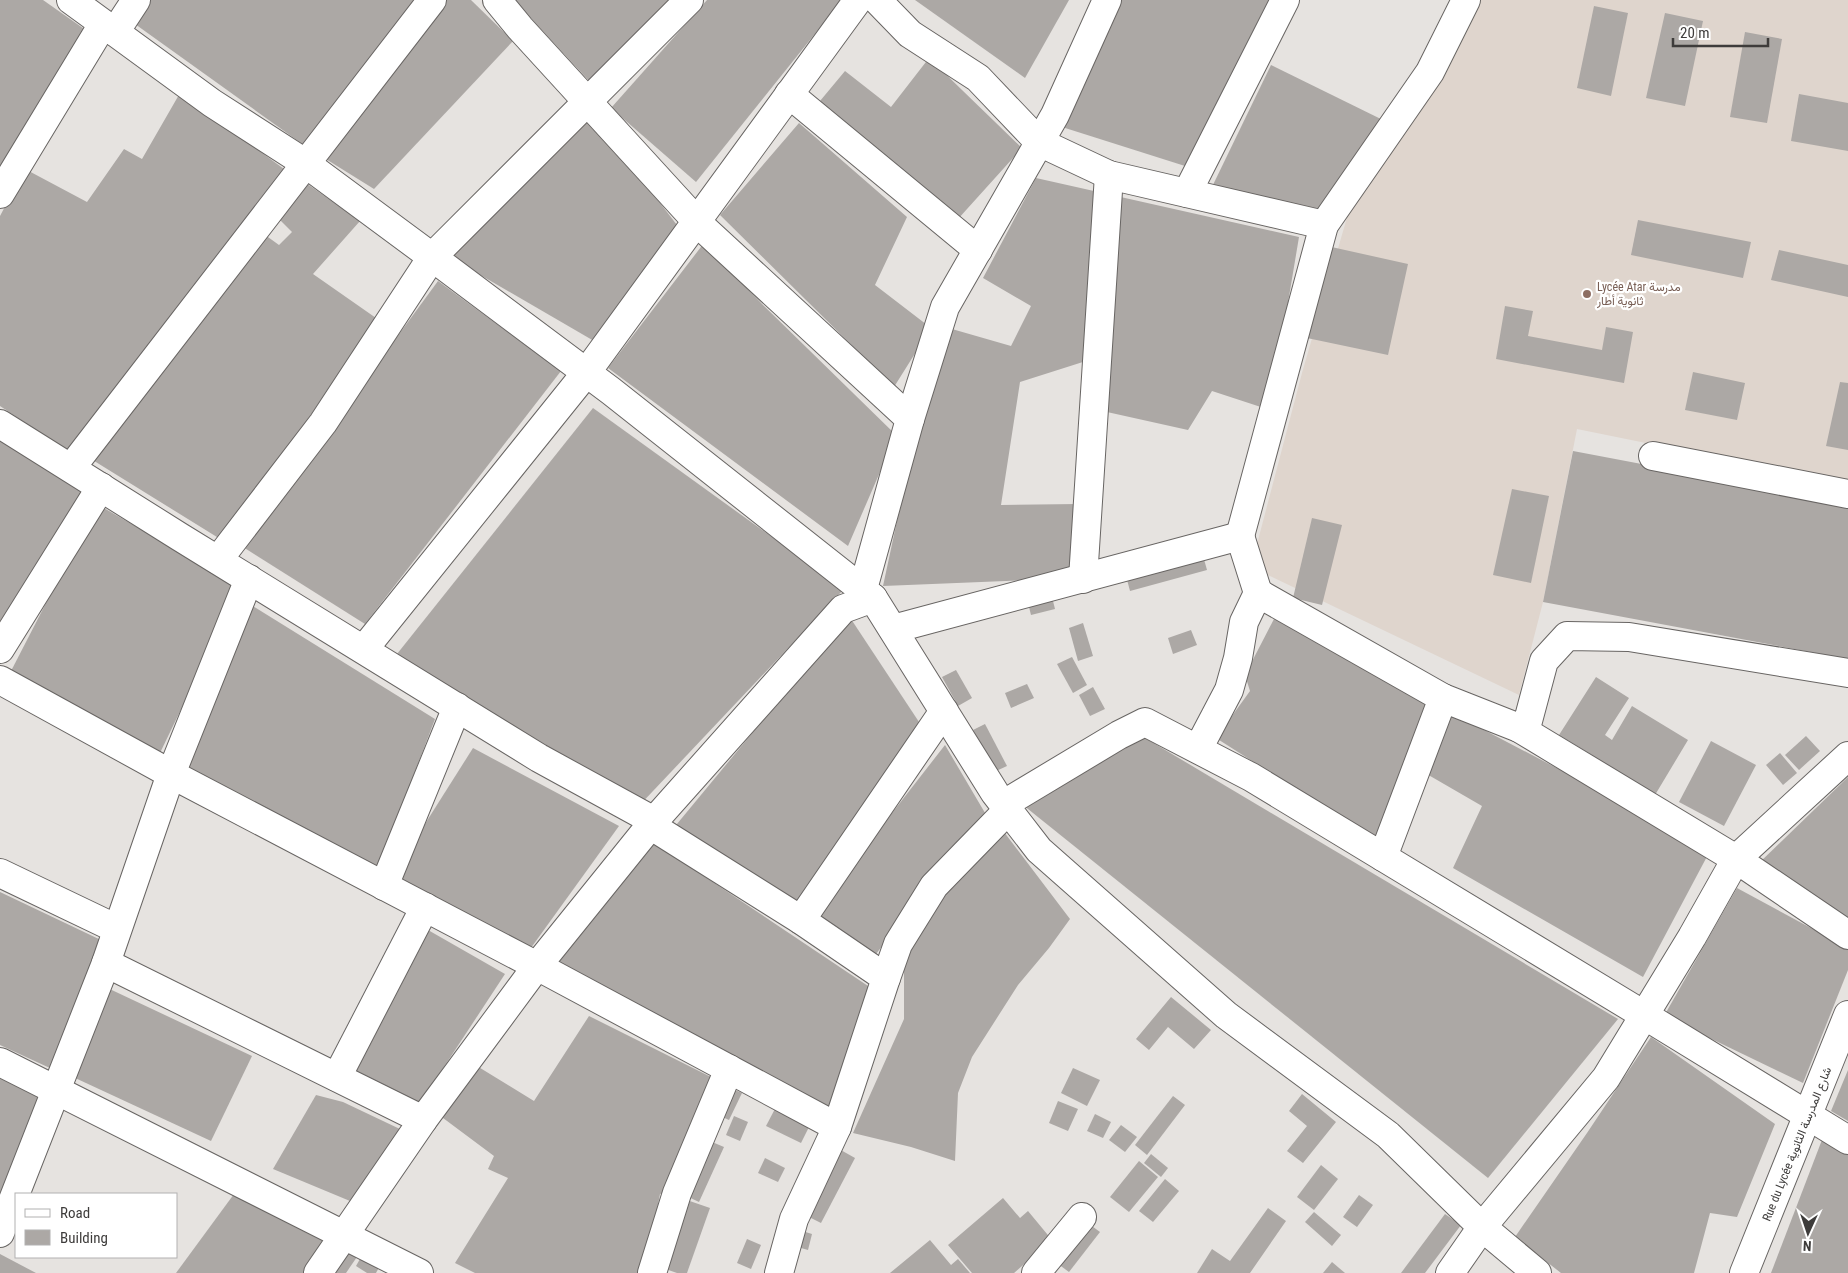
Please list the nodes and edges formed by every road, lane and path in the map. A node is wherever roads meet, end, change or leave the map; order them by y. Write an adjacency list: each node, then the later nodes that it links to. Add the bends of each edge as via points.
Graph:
1 (71, 0): 11 (street)
2 (136, 0): 11 (street)
3 (432, 0): 15 (street)
4 (497, 0): 13 (street)
5 (689, 0): 13 (street)
6 (858, 0): 12 (street)
7 (877, 0): 14 (street, via 910,34 978,78)
8 (1107, 0): 14 (street, via 1055,115)
9 (1285, 0): 17 (street)
10 (1466, 0): 20 (street, via 1430,72)
11 (109, 28): 15 (street, via 212,103); 18 (street)
12 (789, 94): 19 (street); 21 (street)
13 (588, 102): 19 (street); 22 (street)
14 (1039, 142): 16 (street); 21 (street)
15 (305, 163): 22 (street); 27 (street)
16 (1109, 175): 17 (street); 33 (street)
17 (1187, 193): 20 (street)
18 (0, 194)
19 (696, 220): 23 (street); 24 (street)
20 (1324, 225): 30 (street)
21 (978, 250): 24 (street, via 945,307)
22 (432, 257): 23 (street); 31 (street, via 323,423)
23 (586, 373): 35 (street); 38 (street)
24 (910, 419): 35 (street)
25 (0, 424): 27 (street)
26 (1653, 456): 29 (street)
27 (71, 468): 28 (street)
28 (101, 487): 31 (street); 37 (street)
29 (1848, 494)
30 (1240, 536): 33 (street); 34 (street)
31 (218, 560): 32 (street)
32 (249, 579): 38 (street); 47 (street)
33 (1083, 579): 36 (street)
34 (1258, 593): 41 (street); 45 (street, via 1244,622 1228,690)
35 (868, 594): 36 (street); 49 (street, via 843,609)
36 (893, 630): 43 (street)
37 (0, 649)
38 (364, 649): 42 (street)
39 (1848, 673): 44 (street, via 1629,637 1567,636 1544,661 1528,721)
40 (0, 680): 47 (street)
41 (1442, 698): 44 (street); 50 (street)
42 (457, 707): 49 (street); 53 (street)
43 (944, 711): 48 (street); 55 (street)
44 (1519, 728): 51 (street)
45 (1198, 749): 48 (street, via 1145,722); 50 (street, via 1251,776)
46 (1848, 756): 51 (street)
47 (171, 774): 53 (street); 56 (street)
48 (1006, 807): 60 (street, via 934,886 898,944); 74 (street, via 1039,850 1234,1021 1388,1135)
49 (652, 823): 55 (street); 59 (street)
50 (1383, 857): 61 (street)
51 (1736, 859): 57 (street); 61 (street)
52 (0, 873): 56 (street)
53 (384, 886): 54 (street)
54 (425, 907): 59 (street); 65 (street)
55 (801, 920): 60 (street)
56 (117, 930): 58 (street)
57 (1848, 935)
58 (106, 963): 65 (street); 66 (street)
59 (537, 966): 64 (street); 68 (street)
60 (886, 978): 69 (street)
61 (1644, 1015): 67 (street); 74 (street, via 1606,1078)
62 (1848, 1015): 67 (street, Rue du Lycée شارع المدرسة الثانوية)
63 (0, 1062): 66 (street)
64 (729, 1069): 69 (street); 79 (street, via 677,1193)
65 (337, 1077): 68 (street)
66 (56, 1090): 71 (street); 76 (street)
67 (1809, 1116): 70 (street); 84 (street, Rue du Lycée شارع المدرسة الثانوية)
68 (423, 1120): 76 (street)
69 (837, 1127): 80 (street, via 794,1219)
70 (1848, 1140)
71 (16, 1193)
72 (15, 1195): 75 (street)
73 (1082, 1217): 81 (street)
74 (1482, 1227): 82 (street); 83 (street)
75 (0, 1233)
76 (344, 1236): 77 (street); 78 (street)
77 (318, 1273)
78 (419, 1273)
79 (652, 1273)
80 (779, 1273)
81 (1036, 1273)
82 (1450, 1273)
83 (1537, 1273)
84 (1744, 1273)

